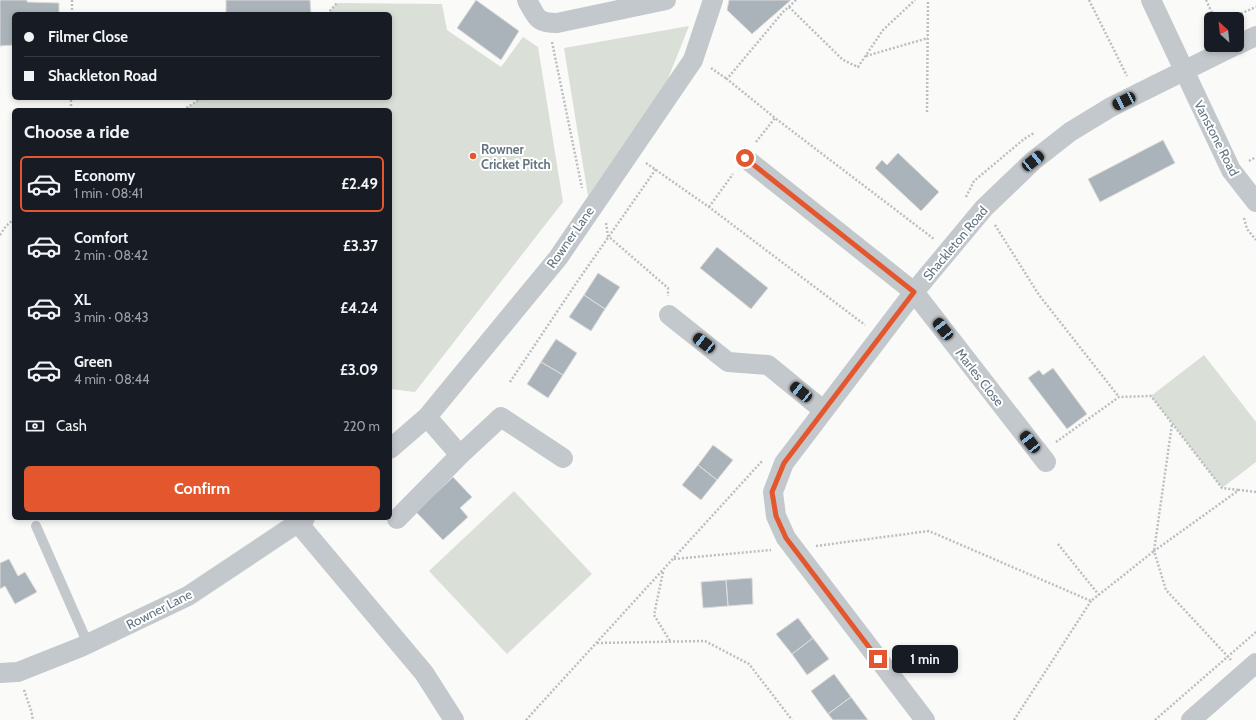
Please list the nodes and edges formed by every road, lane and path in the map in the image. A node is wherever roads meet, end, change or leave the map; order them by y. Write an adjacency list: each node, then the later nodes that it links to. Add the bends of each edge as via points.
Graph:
1 (72, 0): 14 (path)
2 (527, 0): 18 (street, via 538,19)
3 (666, 0): 18 (street)
4 (713, 0): 29 (street, Rowner Lane, via 693,60)
5 (796, 0): 13 (path)
6 (915, 0): 23 (path, via 883,30)
7 (928, 0): 20 (path)
8 (1089, 0): 25 (path)
9 (1151, 0): 24 (street, Vanstone Road)
10 (1206, 0): 16 (path)
11 (337, 3): 15 (path)
12 (1256, 6): 17 (path)
13 (788, 7): 23 (path, via 843,60 858,67); 40 (path, via 727,79)
14 (72, 12)
15 (329, 12)
16 (1212, 12)
17 (1244, 12)
18 (548, 23): 34 (path)
19 (1256, 36): 21 (street, Shackleton Road)
20 (928, 38): 23 (path); 28 (path)
21 (1244, 42)
22 (1222, 52): 24 (street, Shackleton Road)
23 (865, 56)
24 (1183, 71): 25 (street, Shackleton Road); 33 (street, Vanstone Road)
25 (1136, 95): 32 (street, Shackleton Road, via 1070,132 1033,161)
26 (199, 100): 27 (path)
27 (186, 108)
28 (927, 112)
29 (630, 151): 31 (path); 34 (street, Rowner Lane)
30 (745, 158): 41 (street, Marles Close)
31 (656, 170): 38 (path); 43 (path, via 709,207)
32 (984, 208): 40 (street, Shackleton Road); 45 (path, via 1039,295)
33 (1249, 209): 39 (path, via 1247,228)
34 (587, 214): 36 (path); 47 (street, Rowner Lane, via 558,258)
35 (12, 221): 37 (path)
36 (606, 223)
37 (0, 235)
38 (608, 236): 42 (path, via 668,288); 44 (path)
39 (1256, 240)
40 (949, 250): 41 (street, Shackleton Road)
41 (914, 292): 43 (street, Shackleton Road); 52 (street, Marles Close)
42 (669, 315): 46 (street, via 728,362 768,365)
43 (880, 337): 46 (street, Shackleton Road)
44 (510, 382)
45 (1119, 397): 48 (path, via 1151,396); 52 (path)
46 (823, 410): 60 (street, Shackleton Road, via 784,463 772,492 776,516 786,538)
47 (427, 417): 49 (street, Rowner Lane); 50 (street)
48 (1172, 424): 54 (path, via 1222,488); 61 (path)
49 (392, 447)
50 (460, 455): 51 (street, via 501,417); 56 (street)
51 (563, 458)
52 (1043, 458)
53 (763, 459): 62 (path)
54 (1239, 490): 55 (path); 61 (path)
55 (1256, 492)
56 (397, 519)
57 (301, 521): 69 (street, Rowner Lane, via 188,596); 74 (street, via 424,673)
58 (36, 526): 69 (lane)
59 (1058, 544): 64 (path)
60 (794, 548): 62 (path); 65 (path, via 929,531); 77 (street, Shackleton Road)
61 (1154, 551): 64 (path); 70 (path, via 1166,590)
62 (674, 559): 63 (path)
63 (663, 570): 67 (path, via 654,615); 68 (path)
64 (1099, 595): 65 (path)
65 (1091, 601): 78 (path)
66 (1256, 632): 70 (path)
67 (671, 642): 68 (path); 76 (path, via 705,641 749,664)
68 (596, 643): 75 (path)
69 (88, 644): 72 (street, Rowner Lane)
70 (1227, 657): 71 (path); 79 (path)
71 (1250, 668): 80 (street)
72 (9, 672): 73 (path, via 31,710)
73 (33, 720)
74 (454, 720)
75 (526, 720)
76 (792, 720)
77 (925, 720)
78 (1014, 720)
79 (1155, 720)
80 (1190, 720)

